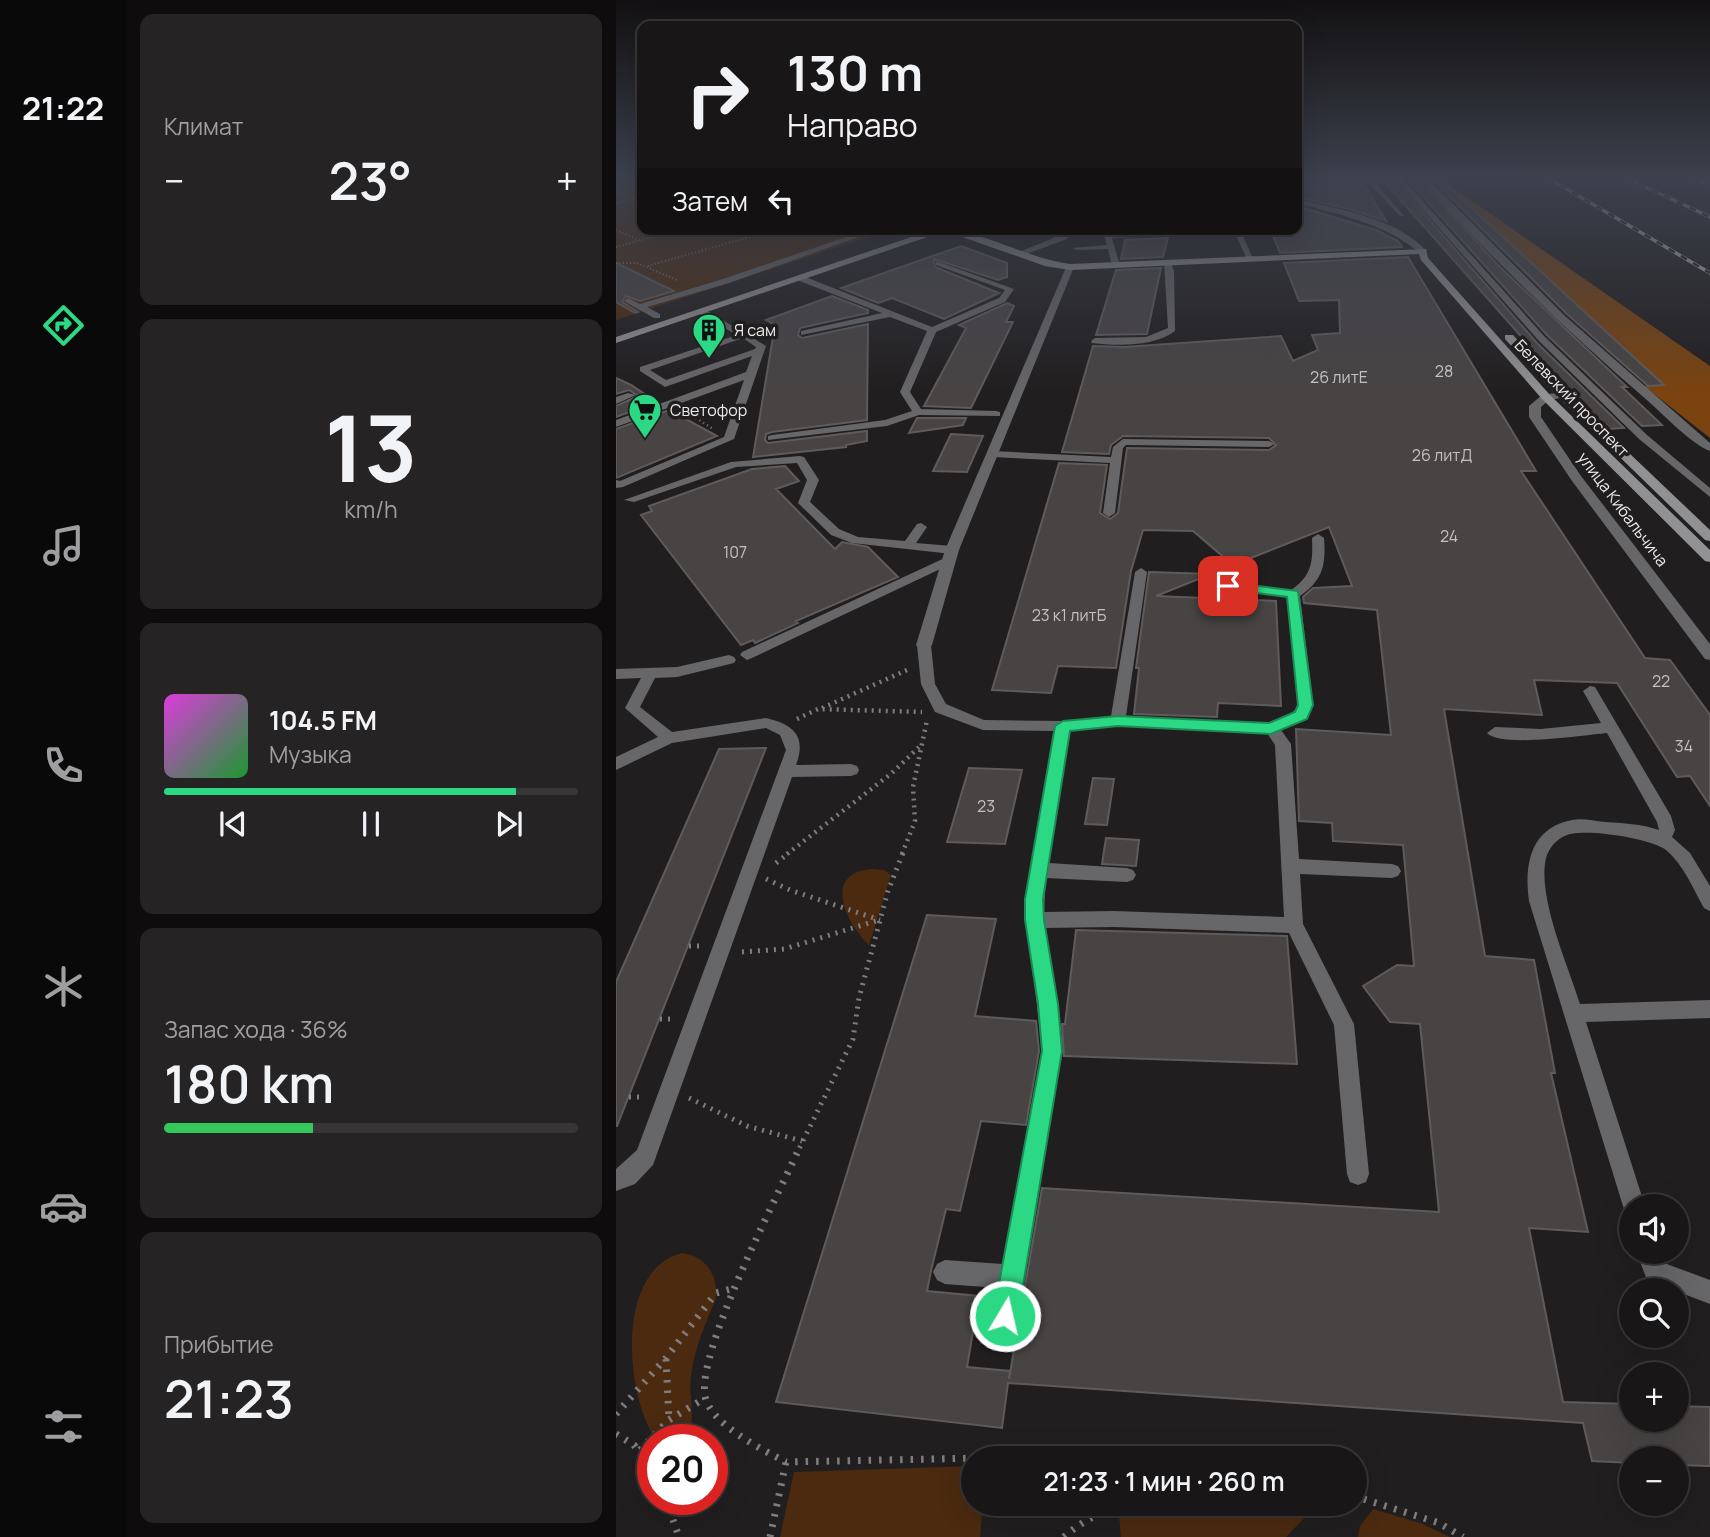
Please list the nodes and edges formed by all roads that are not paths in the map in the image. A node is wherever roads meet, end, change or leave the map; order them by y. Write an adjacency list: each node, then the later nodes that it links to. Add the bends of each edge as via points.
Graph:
1 (816, 250): 19 (lane)
2 (854, 250): 22 (street)
3 (884, 250): 17 (street)
4 (1006, 250): 11 (street)
5 (1030, 250): 11 (lane)
6 (1111, 250): 15 (lane)
7 (1246, 250): 12 (lane)
8 (1462, 250): 47 (lane, via 1542,339 1643,437)
9 (1492, 250): 43 (lane, via 1626,377)
10 (1423, 251): 12 (street); 33 (street, Белевский проспект, via 1435,257); 35 (street, Белевский проспект, via 1424,258)
11 (1018, 254): 16 (street)
12 (1251, 259): 14 (street)
13 (939, 263): 24 (lane, via 1010,289 1002,300)
14 (1167, 264): 15 (street); 28 (lane, via 1172,329 1158,338)
15 (1116, 266): 16 (street)
16 (1070, 267): 44 (street)
17 (800, 278): 20 (street); 21 (lane)
18 (628, 301): 19 (lane)
19 (639, 307): 22 (lane)
20 (701, 311): 26 (lane); 27 (street)
21 (890, 314): 24 (lane); 25 (lane)
22 (657, 316): 23 (street)
23 (616, 330)
24 (932, 330): 38 (lane, via 905,392)
25 (804, 333)
26 (744, 335): 29 (lane, via 761,346); 31 (lane, via 643,369)
27 (616, 340)
28 (1095, 341)
29 (758, 351): 30 (lane); 31 (lane)
30 (748, 379): 34 (lane); 37 (lane); 46 (lane, via 729,439)
31 (665, 384): 34 (lane)
32 (631, 395): 36 (lane)
33 (1562, 395): 35 (street); 51 (street, Белевский проспект)
34 (687, 397): 40 (lane)
35 (1546, 397): 55 (street, Белевский проспект); 61 (street, улица Кибальчича, via 1535,406 1535,417)
36 (616, 401)
37 (676, 412)
38 (919, 412): 39 (lane); 41 (lane, via 887,424)
39 (996, 414)
40 (616, 424)
41 (772, 438)
42 (1269, 444): 45 (lane, via 1123,442)
43 (1710, 448)
44 (993, 454): 45 (lane); 54 (street)
45 (1116, 460): 49 (lane)
46 (617, 489)
47 (1710, 494)
48 (631, 500): 53 (lane, via 735,464 800,459 813,480 804,502 835,532 856,540)
49 (1110, 513)
50 (921, 527): 53 (lane)
51 (1710, 537)
52 (1318, 538): 58 (lane, via 1320,569 1310,584)
53 (908, 546): 54 (lane)
54 (950, 555): 59 (street); 60 (lane)
55 (1710, 558)
56 (1141, 572): 66 (lane)
57 (1228, 586): 58 (lane)
58 (1293, 594): 69 (lane, via 1306,705 1302,715)
59 (924, 645): 67 (lane, via 928,684 940,708 982,725)
60 (747, 655)
61 (1710, 655)
62 (729, 660): 64 (lane)
63 (616, 674): 64 (lane)
64 (650, 674): 71 (lane, via 632,708)
65 (1590, 691): 68 (lane)
66 (1118, 721): 67 (lane); 69 (lane)
67 (1063, 726): 77 (lane)
68 (1611, 727): 70 (lane, via 1541,735); 75 (lane, via 1665,821)
69 (1271, 728): 76 (lane, via 1283,744)
70 (1495, 733)
71 (668, 738): 72 (lane); 74 (lane, via 765,723 781,726 791,734 794,750)
72 (616, 764)
73 (851, 770): 74 (lane)
74 (786, 771): 86 (lane, via 645,1157 627,1176)
75 (1663, 839): 80 (lane, via 1680,853); 84 (lane, via 1641,832 1571,827 1550,835 1539,851 1534,874 1538,901)
76 (1290, 866): 78 (lane); 82 (lane)
77 (1039, 870): 79 (lane); 81 (lane)
78 (1392, 871)
79 (1128, 875)
80 (1710, 903)
81 (1035, 920): 82 (lane); 90 (lane, via 1052,1051)
82 (1294, 925): 85 (lane, via 1344,1024)
83 (1710, 1009): 84 (lane)
84 (1573, 1013): 87 (lane)
85 (1358, 1174)
86 (616, 1180)
87 (1630, 1194)
88 (1652, 1264): 91 (lane, via 1655,1272)
89 (944, 1272): 90 (lane)
90 (1011, 1277): 92 (lane)
91 (1710, 1292)
92 (1002, 1335)

